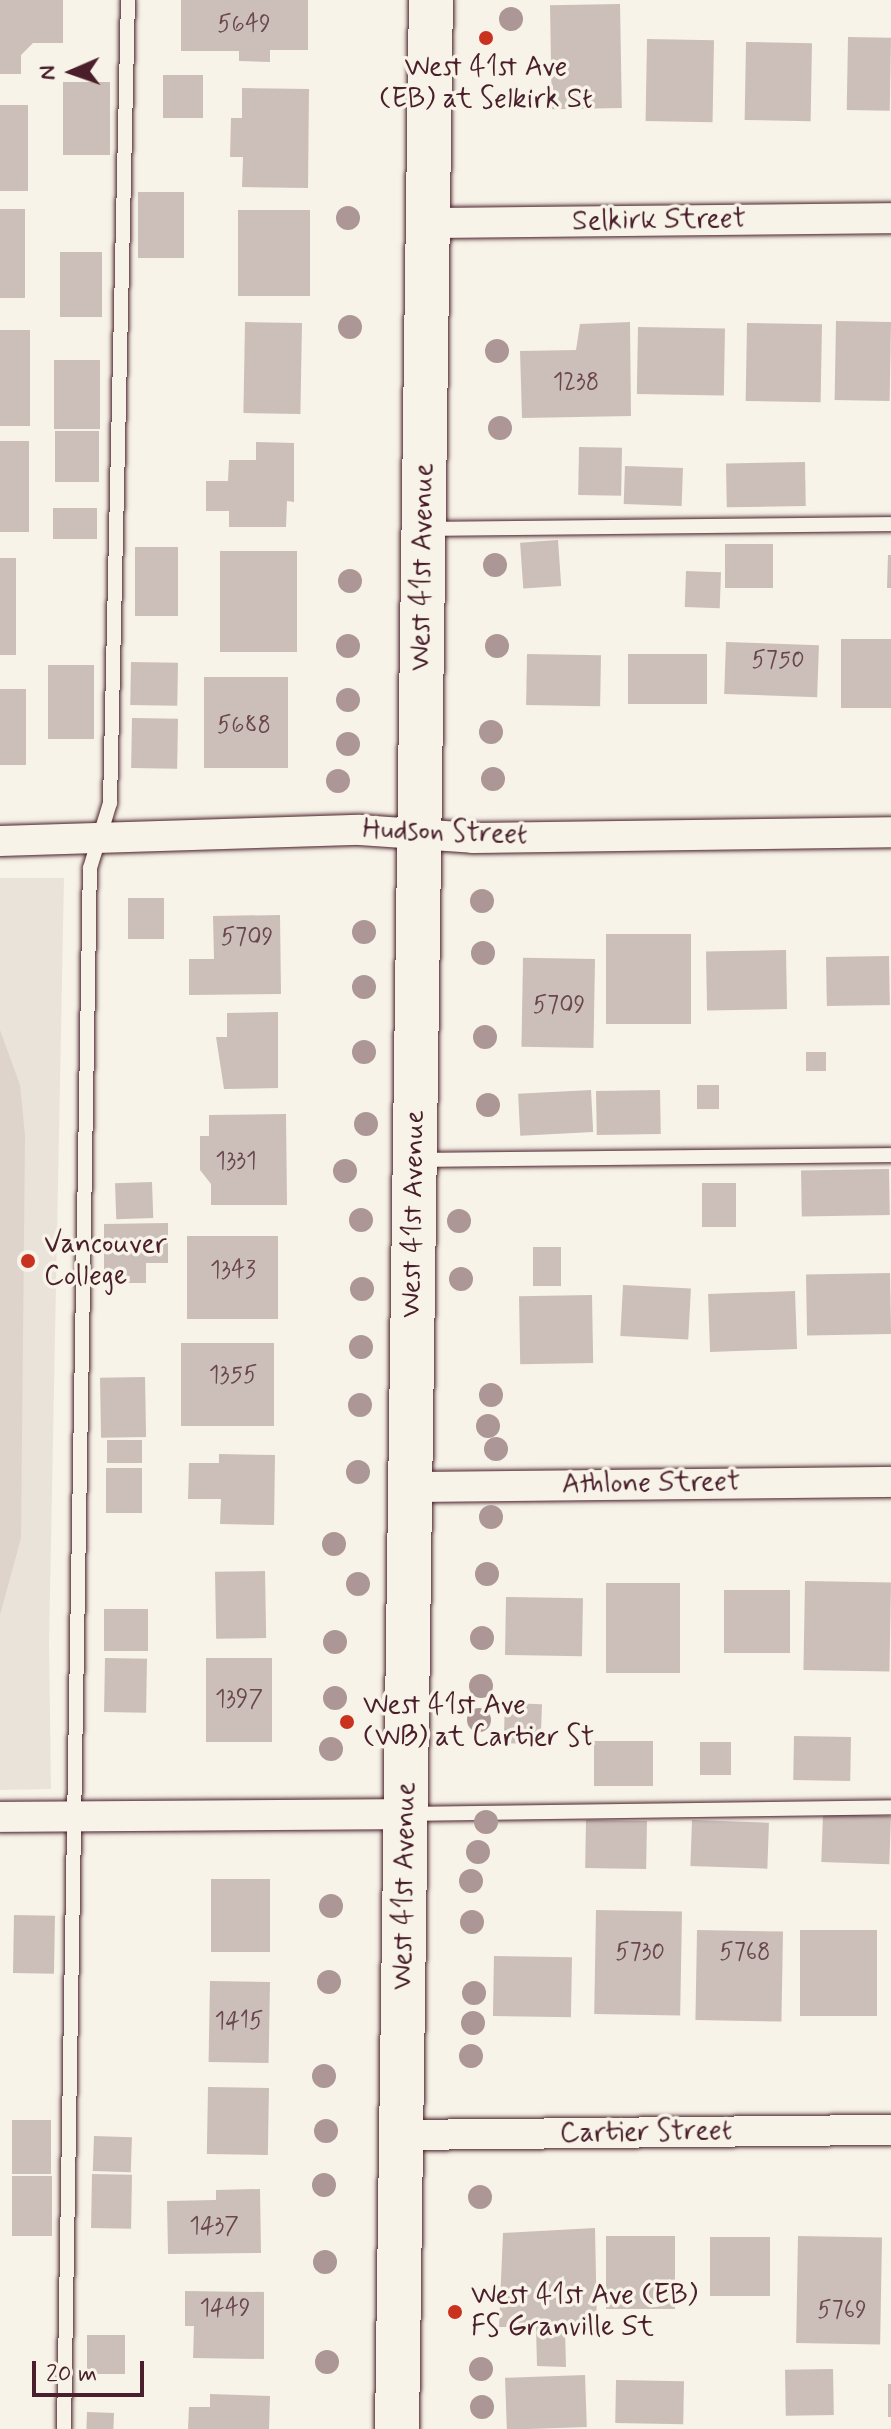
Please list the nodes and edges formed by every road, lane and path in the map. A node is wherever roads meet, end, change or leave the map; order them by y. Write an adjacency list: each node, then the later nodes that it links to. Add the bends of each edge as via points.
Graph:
1 (128, 0): 9 (lane, via 110,803)
2 (431, 0): 4 (main road, West 41st Avenue)
3 (891, 218): 4 (street, Selkirk Street)
4 (428, 223): 6 (main road, West 41st Avenue)
5 (891, 524): 6 (lane)
6 (424, 529): 8 (main road, West 41st Avenue)
7 (891, 832): 8 (street, Hudson Street, via 473,838)
8 (419, 834): 9 (street, Hudson Street); 12 (main road, West 41st Avenue)
9 (99, 837): 10 (street, Hudson Street); 17 (lane, via 90,884)
10 (0, 841)
11 (891, 1155): 12 (lane)
12 (414, 1161): 14 (main road, West 41st Avenue)
13 (891, 1482): 14 (street, Athlone Street)
14 (410, 1487): 16 (main road, West 41st Avenue)
15 (891, 1807): 16 (lane)
16 (406, 1814): 17 (street); 20 (main road, West 41st Avenue)
17 (75, 1816): 18 (street); 21 (lane)
18 (0, 1817)
19 (891, 2130): 20 (street, Cartier Street)
20 (401, 2135): 22 (main road, West 41st Avenue)
21 (64, 2429)
22 (397, 2429)

